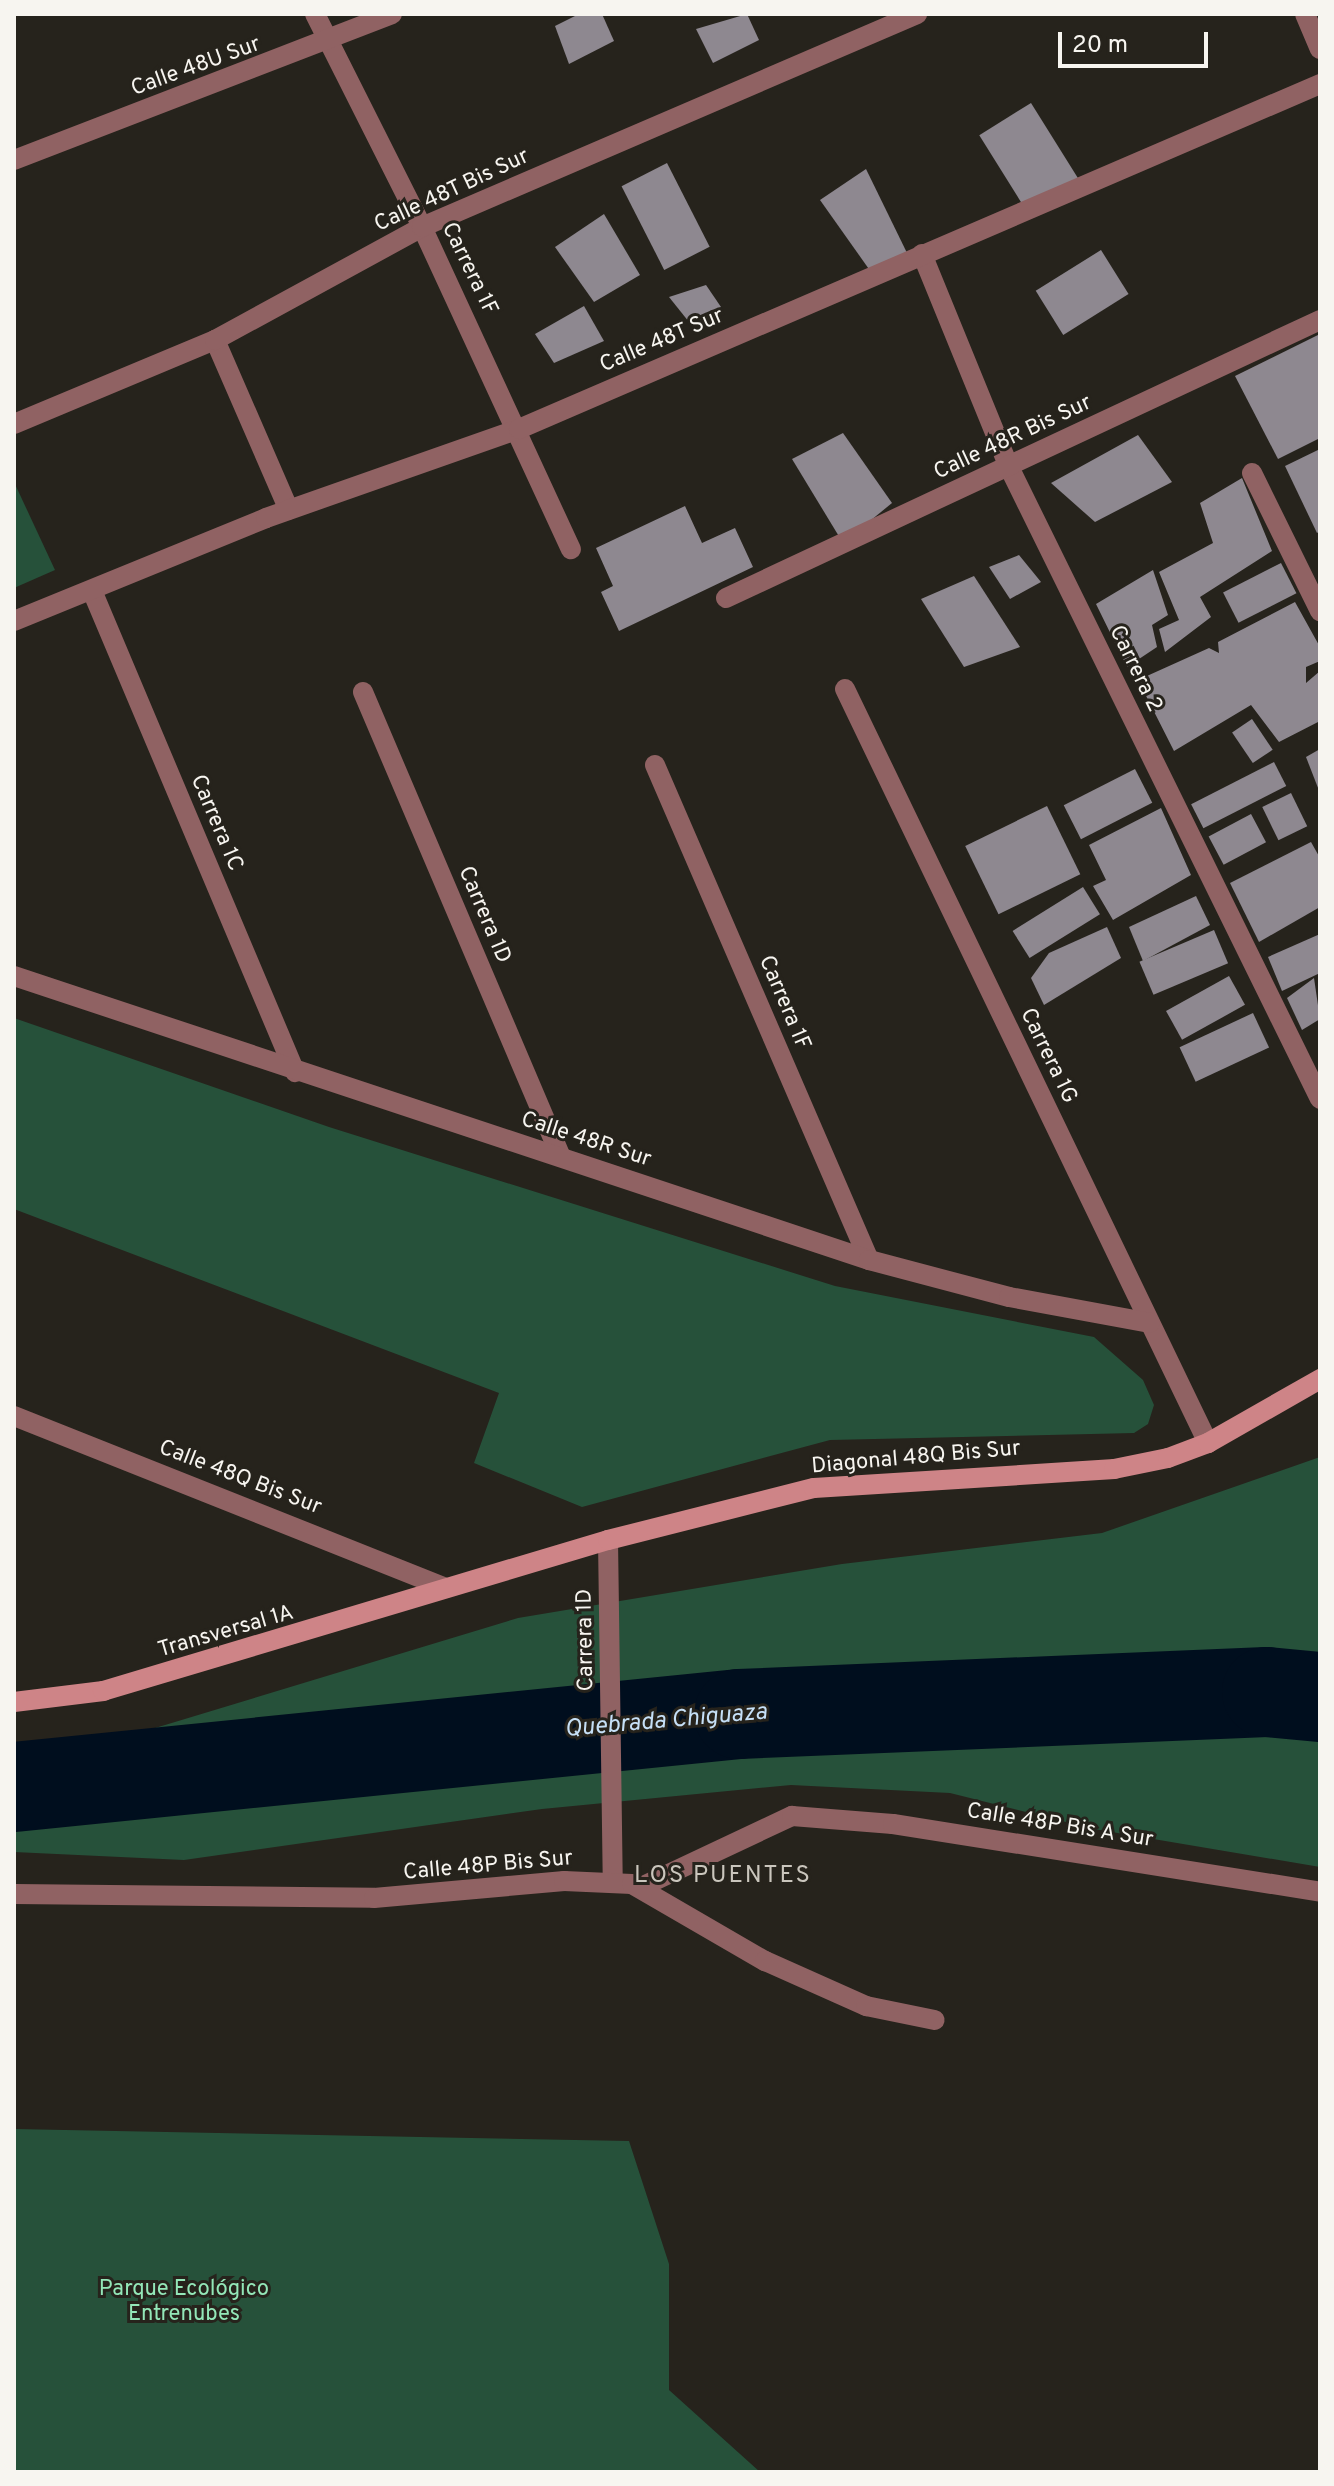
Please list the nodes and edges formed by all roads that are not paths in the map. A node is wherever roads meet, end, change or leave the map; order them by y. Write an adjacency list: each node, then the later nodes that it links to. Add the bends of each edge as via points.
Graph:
1 (315, 14): 5 (street, Carrera 1F)
2 (392, 14): 5 (street, Calle 48U Sur)
3 (917, 14): 9 (street, Calle 48T Bis Sur)
4 (1305, 14): 6 (street)
5 (329, 43): 8 (street, Calle 48U Sur); 9 (street, Carrera 1F)
6 (1320, 49)
7 (1320, 84): 10 (street, Calle 48T Sur)
8 (14, 160)
9 (422, 227): 12 (street, Calle 48T Bis Sur); 14 (street, Carrera 1F)
10 (922, 254): 14 (street, Calle 48T Sur); 15 (street, Carrera 2)
11 (1320, 320): 15 (street, Calle 48R Bis Sur)
12 (215, 340): 13 (street, Calle 48T Bis Sur); 17 (street)
13 (14, 424)
14 (519, 429): 17 (street, Calle 48T Sur); 18 (street, Carrera 1F)
15 (1009, 467): 20 (street, Calle 48R Bis Sur); 28 (street, Carrera 2)
16 (1252, 473): 21 (street)
17 (289, 510): 19 (street, Calle 48T Sur)
18 (571, 549)
19 (93, 593): 22 (street, Calle 48T Sur); 27 (street, Carrera 1C)
20 (726, 598)
21 (1320, 611)
22 (14, 621)
23 (845, 689): 31 (street, Carrera 1G)
24 (363, 692): 29 (street, Carrera 1D)
25 (655, 765): 30 (street, Carrera 1F)
26 (14, 976): 27 (street, Calle 48R Sur)
27 (295, 1072): 29 (street, Calle 48R Sur)
28 (1320, 1099)
29 (561, 1157): 30 (street, Calle 48R Sur)
30 (869, 1260): 31 (street, Calle 48R Sur, via 1009,1297)
31 (1150, 1323): 34 (street, Carrera 1G)
32 (1320, 1379): 34 (main road)
33 (14, 1416): 36 (street, Calle 48Q Bis Sur)
34 (1208, 1443): 35 (main road, Diagonal 48Q Bis Sur, via 1114,1469 814,1488)
35 (608, 1540): 36 (main road, Diagonal 48Q Bis Sur); 38 (street, Carrera 1D)
36 (446, 1588): 37 (main road, Transversal 1A, via 103,1691)
37 (14, 1702)
38 (613, 1882): 39 (street, Calle 48P Bis Sur); 41 (street, Calle 48P Bis Sur, via 374,1898)
39 (641, 1887): 40 (street, Calle 48P Bis A Sur, via 792,1816 893,1824); 42 (street, Calle 48P Bis Sur, via 765,1961 866,2006)
40 (1320, 1892)
41 (14, 1894)
42 (935, 2020)

